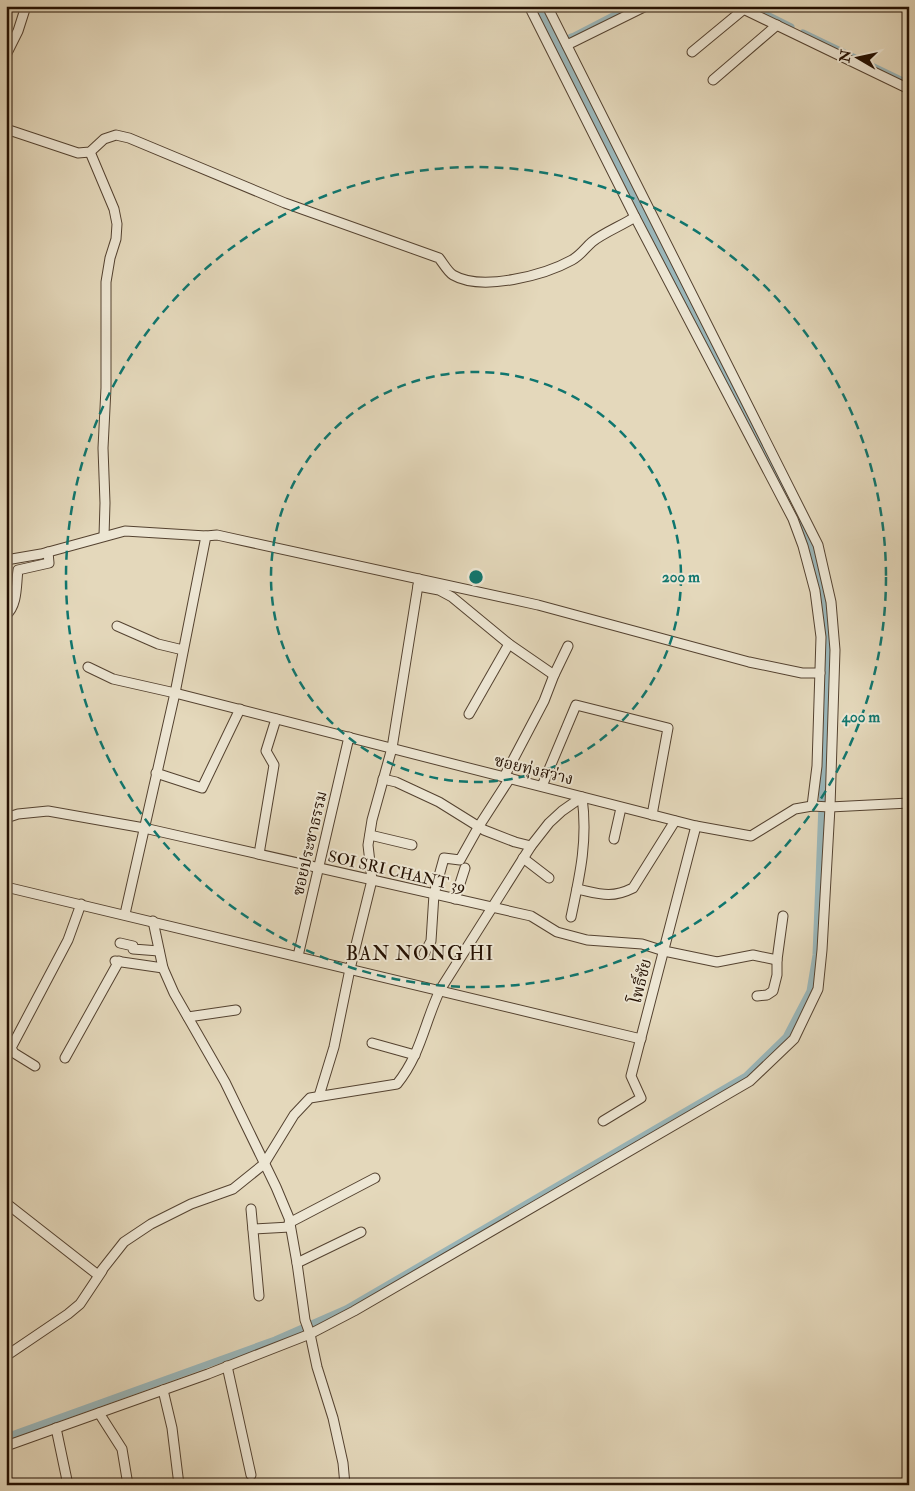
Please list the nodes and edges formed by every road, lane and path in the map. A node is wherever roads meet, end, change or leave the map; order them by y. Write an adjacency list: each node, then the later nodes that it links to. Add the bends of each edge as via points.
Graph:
1 (27, 6): 9 (street)
2 (529, 6): 14 (street)
3 (547, 6): 7 (street)
4 (646, 6): 7 (street)
5 (741, 8): 6 (street); 8 (street)
6 (777, 25): 10 (street); 11 (street)
7 (567, 45): 40 (street, via 818,545 831,602 834,650)
8 (692, 52)
9 (6, 55)
10 (712, 80)
11 (909, 89)
12 (6, 129): 13 (street, via 78,153)
13 (90, 152): 14 (street, via 104,139 116,135 129,138 285,203 439,258 452,274 465,280 517,280 549,271 580,255 592,242); 15 (street, via 118,224 106,282)
14 (636, 217): 26 (street, via 793,519 815,591 821,637)
15 (104, 536): 16 (street, via 126,531); 17 (street)
16 (206, 536): 19 (street, via 217,535); 24 (street)
17 (48, 552): 18 (street); 20 (street, via 48,563 18,570 14,603)
18 (6, 560)
19 (419, 582): 22 (street, via 452,597); 26 (street, via 544,606 749,662); 33 (street)
20 (6, 615)
21 (117, 626): 24 (street, via 158,644)
22 (509, 644): 27 (street); 30 (street)
23 (568, 646): 27 (street)
24 (183, 650): 28 (street)
25 (88, 667): 28 (street, ซอยทุ่งสว่าง, via 113,679)
26 (820, 673): 40 (street, via 817,766)
27 (554, 675): 36 (street)
28 (175, 693): 29 (street, ซอยทุ่งสว่าง); 34 (street)
29 (240, 709): 31 (street, ซอยทุ่งสว่าง); 34 (street, via 202,788)
30 (469, 714)
31 (276, 719): 32 (street, ซอยทุ่งสว่าง); 52 (street, via 266,751 274,766)
32 (350, 737): 33 (street, ซอยทุ่งสว่าง); 54 (street, ซอยประชาธรรม)
33 (392, 748): 35 (street); 36 (street, ซอยทุ่งสว่าง)
34 (156, 773): 47 (street)
35 (383, 778): 45 (street, via 439,802); 48 (street)
36 (507, 778): 37 (street, ซอยทุ่งสว่าง); 45 (street)
37 (542, 786): 38 (street, ซอยทุ่งสว่าง); 42 (street, via 576,705 668,728)
38 (582, 797): 41 (street, ซอยทุ่งสว่าง); 51 (street, via 549,823); 59 (street, via 584,839)
39 (909, 803): 40 (street, ซอยทุ่งสว่าง)
40 (821, 807): 46 (street, ซอยทุ่งสว่าง, via 795,809 751,836); 97 (street, via 822,950 818,989 794,1039 750,1080 354,1311)
41 (622, 808): 42 (street, ซอยทุ่งสว่าง); 49 (street)
42 (652, 815): 44 (street, ซอยทุ่งสว่าง)
43 (6, 818): 47 (street, SOI SRI CHANT 39, via 48,811)
44 (675, 821): 46 (street, ซอยทุ่งสว่าง); 59 (street, via 633,888 622,894 606,895)
45 (479, 826): 51 (street); 60 (street, via 460,860 444,858)
46 (696, 826): 70 (street, โพธิ์ชัย)
47 (144, 828): 52 (street, SOI SRI CHANT 39); 64 (street)
48 (370, 835): 50 (street); 57 (street)
49 (614, 839)
50 (412, 845)
51 (531, 846): 53 (street)
52 (259, 854): 54 (street, SOI SRI CHANT 39)
53 (523, 858): 56 (street); 63 (street)
54 (319, 868): 57 (street, SOI SRI CHANT 39); 72 (street, ซอยประชาธรรม)
55 (465, 868): 61 (street)
56 (550, 878)
57 (372, 880): 60 (street, SOI SRI CHANT 39); 75 (street)
58 (6, 887): 62 (street)
59 (577, 889): 66 (street)
60 (434, 894): 61 (street, SOI SRI CHANT 39); 71 (street, via 431,941)
61 (455, 899): 63 (street, SOI SRI CHANT 39)
62 (81, 904): 64 (street); 84 (street, via 68,940 10,1048)
63 (493, 908): 70 (street, SOI SRI CHANT 39, via 531,916 556,932 587,940 642,944); 76 (street)
64 (125, 914): 67 (street)
65 (783, 916): 73 (street)
66 (571, 917)
67 (153, 921): 69 (street); 72 (street)
68 (120, 943): 69 (street, via 133,946 132,949)
69 (159, 951): 74 (street)
70 (664, 951): 73 (street, SOI SRI CHANT 39, via 717,962 753,955); 80 (street, โพธิ์ชัย)
71 (424, 954)
72 (298, 956): 75 (street)
73 (777, 960): 77 (street, via 773,991)
74 (163, 968): 79 (street); 83 (street, via 117,961)
75 (350, 969): 76 (street); 85 (street)
76 (440, 990): 80 (street); 82 (street)
77 (757, 996)
78 (236, 1010): 79 (street)
79 (188, 1017): 87 (street, via 225,1082)
80 (641, 1039): 86 (street, โพธิ์ชัย, via 631,1076 641,1098)
81 (372, 1044): 82 (street)
82 (415, 1055): 85 (street, via 397,1084)
83 (65, 1058)
84 (35, 1066)
85 (320, 1096): 87 (street, via 310,1098 294,1115)
86 (603, 1121)
87 (264, 1164): 91 (street); 95 (street, via 233,1189 191,1204 151,1224 124,1242)
88 (375, 1178): 91 (street)
89 (6, 1203): 95 (street, via 98,1275)
90 (251, 1209): 92 (street)
91 (290, 1225): 92 (street); 94 (street)
92 (252, 1229): 96 (street)
93 (361, 1232): 94 (street)
94 (297, 1263): 97 (street)
95 (104, 1268): 98 (street, via 80,1304)
96 (259, 1296)
97 (308, 1327): 99 (street); 108 (street, via 337,1435)
98 (6, 1356)
99 (227, 1366): 100 (street); 104 (street)
100 (162, 1390): 101 (street); 107 (street, via 172,1428)
101 (99, 1413): 102 (street); 106 (street, via 122,1449)
102 (56, 1428): 103 (street); 105 (street)
103 (6, 1446)
104 (251, 1475)
105 (68, 1485)
106 (128, 1485)
107 (179, 1485)
108 (345, 1485)

